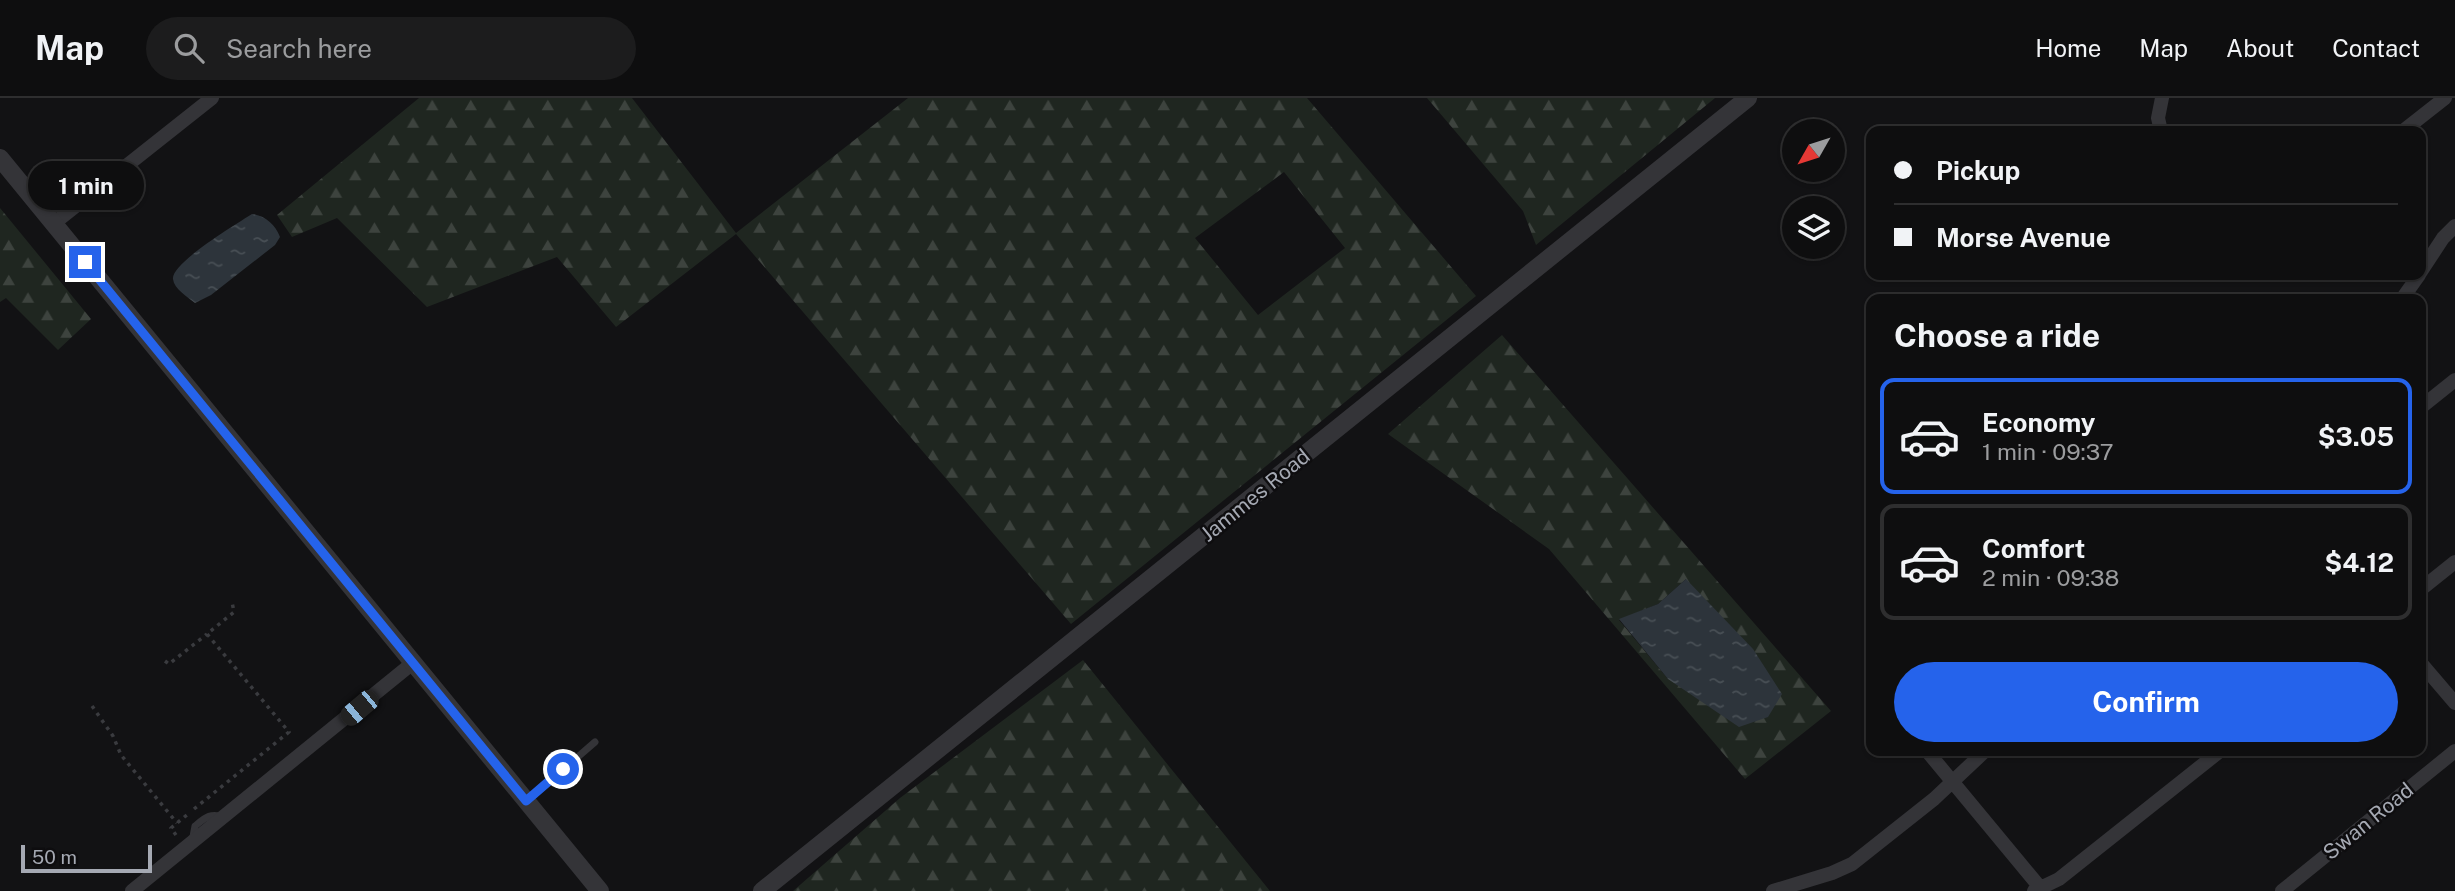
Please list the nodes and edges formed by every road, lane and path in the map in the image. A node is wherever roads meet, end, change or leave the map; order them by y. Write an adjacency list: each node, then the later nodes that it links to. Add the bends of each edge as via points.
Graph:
1 (212, 98): 8 (street)
2 (1748, 98): 34 (street, Jammes Road)
3 (2162, 98): 5 (street)
4 (2445, 98): 6 (street)
5 (2160, 126)
6 (2409, 126)
7 (0, 158): 8 (street)
8 (54, 224): 18 (street)
9 (2455, 226): 10 (street)
10 (2426, 265)
11 (2455, 380): 12 (street)
12 (2426, 400)
13 (2455, 562): 14 (street)
14 (2426, 585)
15 (233, 601): 16 (path, via 234,612)
16 (207, 634): 17 (path, via 169,664); 29 (path, via 289,732)
17 (165, 661)
18 (414, 662): 28 (street); 30 (street)
19 (2426, 669): 20 (street)
20 (2455, 703)
21 (93, 706): 29 (path, via 121,754)
22 (595, 742): 28 (lane)
23 (2455, 751): 36 (street, Swan Road)
24 (1931, 756): 27 (street)
25 (1979, 756): 27 (street)
26 (2214, 756): 31 (street)
27 (1952, 780): 31 (street); 35 (street, via 1852,864)
28 (526, 801): 33 (street)
29 (177, 823): 30 (path, via 171,828)
30 (189, 845): 32 (street)
31 (2039, 890)
32 (132, 891)
33 (600, 891)
34 (762, 891)
35 (1773, 891)
36 (2282, 891)

